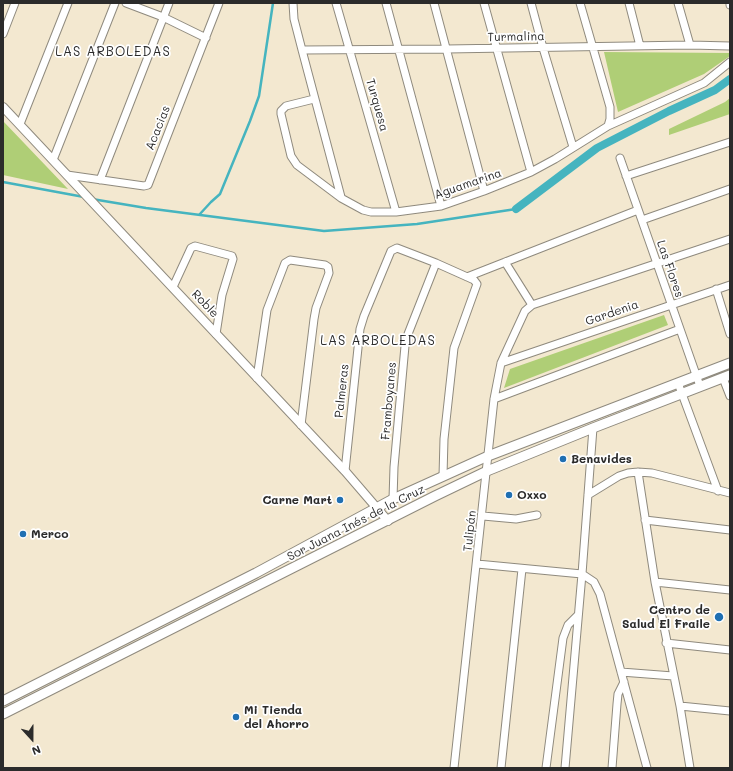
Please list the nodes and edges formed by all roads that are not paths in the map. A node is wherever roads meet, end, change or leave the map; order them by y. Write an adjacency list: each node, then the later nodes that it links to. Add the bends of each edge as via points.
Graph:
1 (15, 3): 17 (street)
2 (68, 3): 32 (street)
3 (115, 3): 37 (street)
4 (126, 3): 16 (street)
5 (169, 3): 16 (street)
6 (219, 3): 18 (street, Acacias)
7 (293, 3): 27 (street, via 294,19)
8 (336, 3): 28 (street, Turquesa)
9 (386, 3): 25 (street)
10 (434, 3): 26 (street)
11 (484, 3): 23 (street)
12 (531, 3): 24 (street)
13 (580, 3): 20 (street)
14 (629, 3): 21 (street)
15 (678, 3): 19 (street)
16 (164, 17): 18 (street); 41 (street)
17 (3, 34)
18 (206, 38): 41 (street, Acacias, via 148,185)
19 (690, 45): 21 (street, Turmalina); 22 (street, Turmalina)
20 (591, 46): 21 (street, Turmalina); 24 (street, Turmalina); 33 (street, via 610,107)
21 (640, 46)
22 (730, 46)
23 (496, 48): 24 (street, Turmalina); 26 (street, Turmalina); 38 (street)
24 (543, 48): 35 (street)
25 (398, 49): 26 (street, Turmalina); 28 (street, Turmalina); 45 (street)
26 (447, 49): 43 (street)
27 (302, 50): 28 (street, Turmalina); 30 (street)
28 (350, 50): 47 (street, Turquesa)
29 (730, 62): 33 (street, Aguamarina, via 704,83)
30 (314, 99): 44 (street); 44 (street, Aguamarina, via 286,106 281,110 291,156)
31 (3, 107): 32 (street, Roble)
32 (20, 124): 37 (street, Roble)
33 (608, 126): 35 (street, Aguamarina)
34 (730, 142): 40 (street)
35 (573, 147): 38 (street, Aguamarina)
36 (620, 158): 40 (street, Las Flores)
37 (53, 160): 39 (street, Roble)
38 (531, 172): 43 (street, Aguamarina)
39 (66, 175): 41 (street, Acacias); 55 (street, Roble)
40 (626, 176): 46 (street, Las Flores)
41 (100, 180)
42 (730, 190): 48 (street)
43 (484, 191): 45 (street, Aguamarina)
44 (341, 198): 47 (street, Aguamarina, via 363,210)
45 (441, 206): 47 (street, Aguamarina)
46 (638, 210): 48 (street, Las Flores); 50 (street)
47 (396, 212)
48 (642, 220): 52 (street, Las Flores)
49 (730, 238): 52 (street)
50 (506, 262): 53 (street); 58 (street)
51 (436, 263): 53 (street); 77 (street, Palmeras, via 397,248 391,251 360,329); 84 (street, Framboyanes, via 405,346)
52 (657, 263): 57 (street, Las Flores); 58 (street)
53 (467, 277): 80 (street, via 476,282 477,286 454,348 444,439)
54 (730, 284): 56 (street, Gardenia)
55 (173, 288): 60 (street, Roble); 60 (street, via 191,248 195,246 232,256)
56 (716, 289): 57 (street, Gardenia); 61 (street)
57 (671, 304): 59 (street, Las Flores); 63 (street, Gardenia)
58 (532, 305): 63 (street, Tulipán, via 525,311)
59 (680, 329): 64 (street, Las Flores); 71 (street)
60 (216, 334): 66 (street, Roble)
61 (730, 334)
62 (730, 363): 64 (main road, Sor Juana Inés de la Cruz)
63 (501, 364): 71 (street, Tulipán)
64 (696, 376): 67 (main road, Sor Juana Inés de la Cruz); 68 (street, Las Flores)
65 (726, 376): 68 (main road, Sor Juana Inés de la Cruz); 70 (street)
66 (257, 378): 72 (street, Roble); 72 (street, via 269,301 285,263 290,260 325,265 329,273 316,308)
67 (678, 383): 69 (street); 74 (main road, Sor Juana Inés de la Cruz)
68 (700, 386): 69 (main road, Sor Juana Inés de la Cruz)
69 (682, 394): 73 (main road, Sor Juana Inés de la Cruz); 81 (street)
70 (730, 396)
71 (494, 399): 76 (street, Tulipán)
72 (301, 425): 77 (street, Roble)
73 (593, 428): 75 (main road, Sor Juana Inés de la Cruz); 83 (street)
74 (547, 433): 75 (main road); 76 (main road, Sor Juana Inés de la Cruz)
75 (552, 444): 78 (main road, Sor Juana Inés de la Cruz)
76 (488, 456): 78 (street, Tulipán); 80 (main road, Sor Juana Inés de la Cruz)
77 (345, 471): 85 (street, Roble)
78 (487, 471): 87 (street, Tulipán); 88 (main road, Sor Juana Inés de la Cruz)
79 (638, 472): 81 (street, via 652,473); 83 (street, via 619,476); 89 (street)
80 (443, 476): 84 (main road, Sor Juana Inés de la Cruz)
81 (718, 491): 82 (street)
82 (730, 493)
83 (588, 496): 93 (street)
84 (393, 499): 85 (main road, Sor Juana Inés de la Cruz)
85 (377, 508): 88 (street, Roble); 97 (main road, Sor Juana Inés de la Cruz)
86 (536, 515): 87 (street, via 516,519)
87 (482, 516): 91 (street, Tulipán)
88 (388, 520): 99 (main road, Sor Juana Inés de la Cruz)
89 (645, 520): 90 (street); 94 (street)
90 (730, 530)
91 (477, 564): 92 (street); 108 (street, Tulipán)
92 (522, 569): 93 (street); 109 (street)
93 (582, 574): 96 (street); 101 (street, via 596,586)
94 (655, 582): 95 (street); 98 (street)
95 (730, 590)
96 (578, 615): 110 (street, via 568,625 563,638); 111 (street)
97 (128, 637): 99 (main road); 104 (main road, Sor Juana Inés de la Cruz)
98 (666, 642): 100 (street); 102 (street)
99 (134, 648): 107 (main road, Sor Juana Inés de la Cruz)
100 (730, 650)
101 (621, 672): 102 (street); 103 (street)
102 (673, 676): 105 (street)
103 (624, 682): 112 (street, via 616,704); 113 (street)
104 (3, 700)
105 (680, 706): 106 (street); 114 (street)
106 (730, 711)
107 (3, 714)
108 (454, 768)
109 (501, 768)
110 (546, 768)
111 (565, 768)
112 (612, 768)
113 (647, 768)
114 (690, 768)

